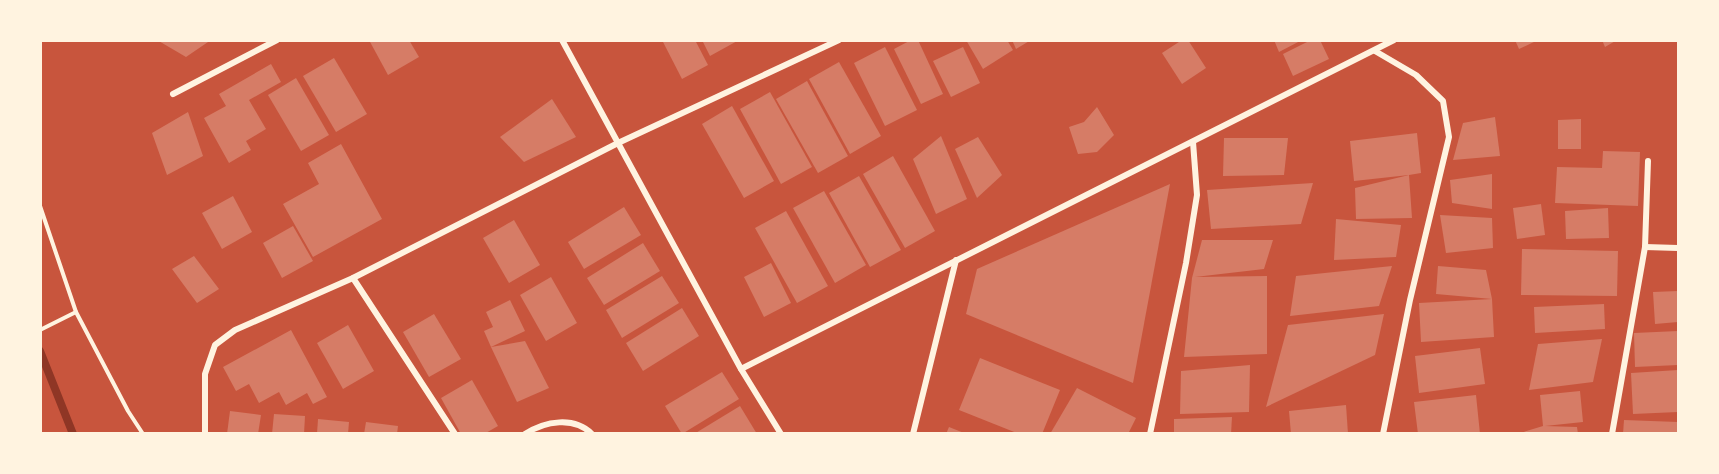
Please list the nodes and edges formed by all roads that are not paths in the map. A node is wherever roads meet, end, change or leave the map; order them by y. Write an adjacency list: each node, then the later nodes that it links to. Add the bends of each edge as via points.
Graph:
1 (277, 40): 6 (street)
2 (562, 40): 8 (street)
3 (839, 40): 8 (street)
4 (1394, 40): 5 (street)
5 (1375, 51): 7 (street); 22 (street, via 1416,75 1443,101 1449,137)
6 (173, 94)
7 (1193, 142): 12 (street); 21 (street, via 1197,195)
8 (618, 143): 13 (street); 14 (street)
9 (1648, 161): 10 (street)
10 (1645, 247): 11 (street); 23 (street)
11 (1678, 248)
12 (956, 260): 14 (street); 20 (street)
13 (353, 278): 15 (street, via 235,330 215,345 205,374); 16 (street)
14 (741, 369): 19 (street)
15 (205, 434)
16 (455, 434)
17 (525, 434): 18 (street, via 557,421 583,425)
18 (592, 434)
19 (781, 434)
20 (913, 434)
21 (1150, 434)
22 (1383, 434)
23 (1612, 434)

